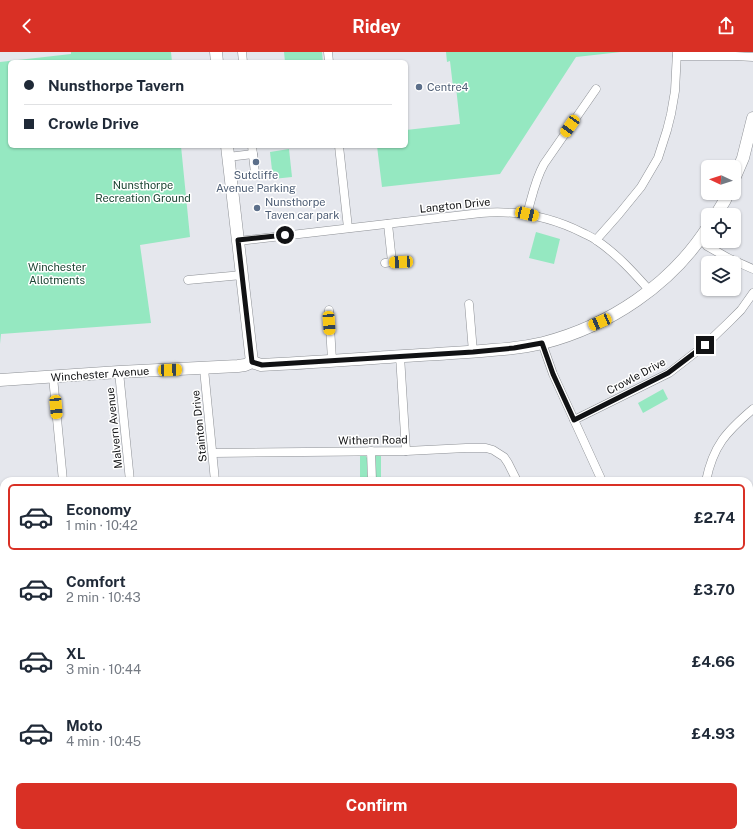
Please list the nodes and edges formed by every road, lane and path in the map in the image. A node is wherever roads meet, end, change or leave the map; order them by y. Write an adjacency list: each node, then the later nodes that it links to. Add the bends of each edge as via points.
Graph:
1 (677, 54): 2 (street); 15 (street, via 671,114 658,158 641,187)
2 (753, 57)
3 (596, 89): 10 (street, via 539,172)
4 (753, 118): 8 (street)
5 (339, 148): 12 (street)
6 (252, 150): 7 (street); 9 (street)
7 (227, 151): 14 (street)
8 (741, 163)
9 (255, 173)
10 (527, 214): 11 (street, Langton Drive, via 492,212); 15 (street, Langton Drive, via 561,223)
11 (388, 224): 12 (street, Langton Drive); 17 (street, via 388,263)
12 (348, 228): 14 (street, Langton Drive)
13 (701, 238): 21 (street, Winchester Avenue, via 678,266)
14 (238, 240): 19 (street)
15 (596, 240): 21 (street, Langton Drive, via 624,262)
16 (710, 248): 18 (street)
17 (401, 262)
18 (753, 269)
19 (242, 275): 20 (street); 29 (street)
20 (188, 280)
21 (650, 291): 25 (street, Winchester Avenue, via 600,322)
22 (753, 293): 35 (street, Crowle Drive, via 741,310 705,345 668,373)
23 (469, 304): 26 (street)
24 (328, 310): 28 (street)
25 (542, 343): 26 (street, Winchester Avenue); 35 (street)
26 (473, 352): 27 (street, Winchester Avenue)
27 (400, 356): 28 (street, Winchester Avenue); 37 (street)
28 (332, 360): 29 (street, Winchester Avenue, via 262,365)
29 (252, 362): 30 (street, Winchester Avenue, via 238,366)
30 (204, 368): 31 (street, Winchester Avenue); 38 (street, Stainton Drive)
31 (119, 372): 32 (street, Winchester Avenue); 40 (street, Malvern Avenue)
32 (53, 377): 33 (street, Winchester Avenue); 39 (street)
33 (0, 380)
34 (753, 409): 45 (street, via 723,438 708,468)
35 (574, 420): 44 (street)
36 (371, 451): 37 (street, Withern Road); 38 (street, Withern Road); 42 (street)
37 (406, 451): 43 (street, Withern Road, via 486,448 504,457)
38 (212, 454): 41 (street, Stainton Drive)
39 (63, 477)
40 (130, 477)
41 (215, 477)
42 (372, 477)
43 (515, 477)
44 (600, 477)
45 (707, 477)

